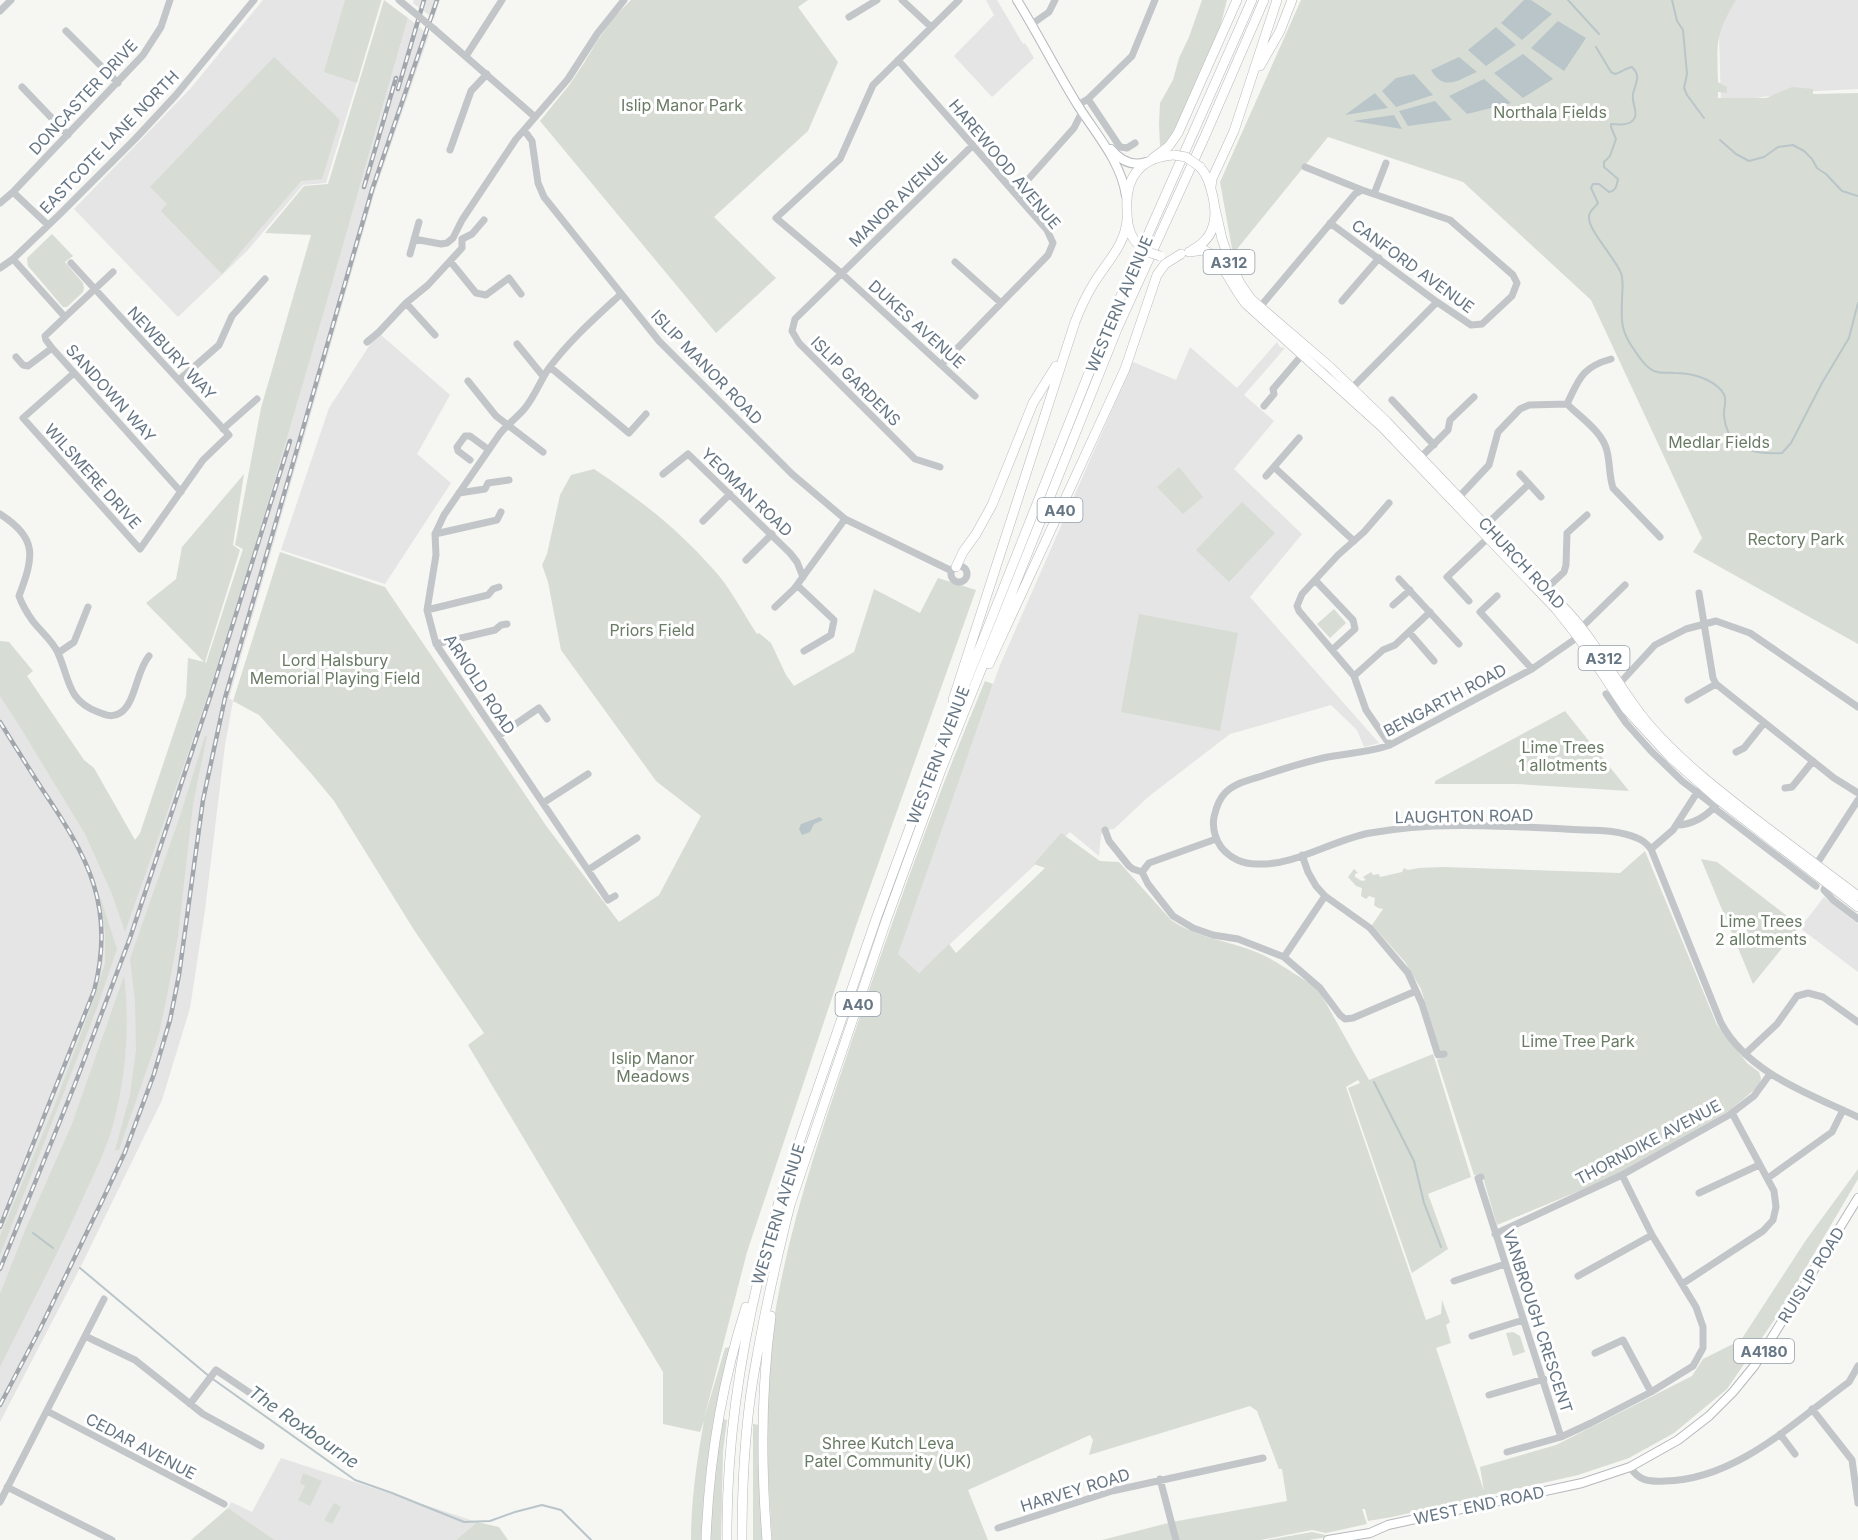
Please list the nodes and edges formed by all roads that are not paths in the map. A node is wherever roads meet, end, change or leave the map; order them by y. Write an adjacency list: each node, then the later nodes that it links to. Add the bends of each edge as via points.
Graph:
1 (11, 0): 18 (street)
2 (170, 0): 26 (street, DONCASTER DRIVE, via 143,56)
3 (254, 0): 54 (street, EASTCOTE LANE NORTH, via 176,95)
4 (399, 0): 23 (street, bridge)
5 (502, 0): 23 (street)
6 (624, 0): 31 (street, via 568,79)
7 (877, 0): 19 (street)
8 (902, 0): 21 (street)
9 (959, 0): 21 (street)
10 (1017, 0): 20 (main road, A312)
11 (1055, 0): 20 (street, via 1049,12)
12 (1155, 0): 29 (street, via 1132,56)
13 (1236, 0): 39 (highway, via 1178,133)
14 (1252, 0): 178 (highway, WESTERN AVENUE / A40, via 1108,326)
15 (1264, 0): 176 (highway, WESTERN AVENUE / A40, via 1118,329)
16 (1277, 0): 27 (highway)
17 (1292, 0): 27 (highway, via 1280,31)
18 (0, 11)
19 (849, 17)
20 (1032, 24): 30 (main road, A312)
21 (931, 27): 24 (street)
22 (66, 31): 26 (street)
23 (466, 56): 25 (street)
24 (898, 60): 37 (street, HAREWOOD AVENUE); 67 (street, DUKES AVENUE, via 873,85 840,159 776,218)
25 (487, 74): 31 (street); 38 (street, via 471,91)
26 (118, 83): 35 (street, DONCASTER DRIVE)
27 (1250, 84): 42 (highway)
28 (18, 98): 35 (street, via 23,89)
29 (1088, 99): 30 (street); 36 (street, via 1120,147)
30 (1080, 109): 32 (street); 34 (main road, A312)
31 (535, 117): 33 (street)
32 (1074, 128): 34 (street); 45 (street)
33 (524, 130): 55 (street); 71 (street, ISLIP MANOR ROAD, via 532,141 544,197)
34 (1095, 131): 39 (main road, A312, via 1125,161 1136,164); 47 (main road, A312, via 1118,169)
35 (68, 135): 44 (street, DONCASTER DRIVE)
36 (1135, 143)
37 (973, 145): 45 (street, HAREWOOD AVENUE); 67 (street, MANOR AVENUE)
38 (450, 150)
39 (1151, 159): 42 (highway, A312, bridge, via 1186,157 1206,174); 47 (highway, A312, via 1129,182)
40 (1386, 164): 46 (street)
41 (1305, 167): 43 (street)
42 (1211, 187): 49 (highway, A312)
43 (1362, 190): 46 (street); 53 (street)
44 (13, 192): 48 (street, DONCASTER DRIVE); 54 (street)
45 (1016, 193): 75 (street, HAREWOOD AVENUE, via 1047,230 1052,246 1048,255)
46 (1374, 194): 73 (street, CANFORD AVENUE, via 1450,220 1513,275 1517,283 1512,296 1482,324 1471,325)
47 (1126, 200): 50 (highway, A312)
48 (0, 203)
49 (1215, 208): 58 (highway, A312, via 1210,235 1200,246); 76 (highway, CHURCH ROAD / A312, via 1234,273)
50 (1127, 219): 58 (highway, A312, bridge, via 1135,241 1148,252 1170,257); 82 (highway, A40, via 1115,252 1081,306)
51 (484, 220): 57 (street)
52 (419, 222): 56 (street)
53 (1330, 223): 60 (street, CANFORD AVENUE); 76 (street)
54 (48, 225): 61 (street, EASTCOTE LANE NORTH)
55 (456, 233): 56 (street, via 441,244); 57 (street)
56 (414, 239): 59 (street)
57 (462, 239): 62 (street, via 462,248)
58 (1185, 253): 83 (highway, CHURCH ROAD / A312, via 1200,250 1212,254 1246,304); 176 (highway, A40, via 1165,264 1157,275 1125,369)
59 (410, 254)
60 (1378, 258): 72 (street); 73 (street, CANFORD AVENUE)
61 (13, 259): 65 (street, EASTCOTE LANE NORTH); 77 (street)
62 (450, 261): 70 (street, via 476,293 486,295 509,278); 74 (street)
63 (955, 262): 75 (street)
64 (71, 263): 69 (street, NEWBURY WAY)
65 (0, 268)
66 (113, 272): 69 (street)
67 (841, 273): 86 (street, DUKES AVENUE); 109 (street, ISLIP GARDENS, via 795,319 792,331 799,343 915,459)
68 (265, 279): 90 (street, via 232,316 219,345)
69 (94, 290): 77 (street); 90 (street, NEWBURY WAY)
70 (521, 294)
71 (621, 294): 87 (street, ARNOLD ROAD, via 577,334); 125 (street, ISLIP MANOR ROAD, via 659,341 784,466)
72 (1342, 301)
73 (1437, 302): 92 (street)
74 (406, 303): 78 (street); 79 (street)
75 (1001, 303): 86 (street, HAREWOOD AVENUE)
76 (1260, 308): 92 (highway, CHURCH ROAD / A312)
77 (64, 317): 81 (street, SANDOWN WAY, via 45,336)
78 (435, 335)
79 (367, 342)
80 (517, 344): 89 (street)
81 (52, 348): 84 (street, via 28,366 22,366); 88 (street, SANDOWN WAY)
82 (1064, 353): 134 (highway, via 1033,403 992,505); 178 (highway, A40)
83 (1302, 355): 98 (street); 131 (highway, CHURCH ROAD / A312, via 1388,433)
84 (16, 357)
85 (1611, 359): 97 (street, via 1593,365 1580,378)
86 (942, 364): 93 (street, DUKES AVENUE)
87 (550, 367): 89 (street, ARNOLD ROAD); 99 (street, via 629,432)
88 (74, 373): 116 (street, SANDOWN WAY); 116 (street, WILSMERE DRIVE, via 23,418 140,549)
89 (543, 376): 100 (street, ARNOLD ROAD, via 528,403)
90 (179, 380): 101 (street, NEWBURY WAY)
91 (468, 381): 100 (street)
92 (1352, 388): 107 (highway, CHURCH ROAD / A312)
93 (975, 396)
94 (1474, 397): 104 (street, via 1450,420 1448,430)
95 (257, 399): 101 (street)
96 (1392, 400): 104 (street)
97 (1567, 404): 120 (street, via 1529,405 1520,409 1500,428 1489,465); 130 (street, via 1602,438 1613,488)
98 (1264, 406)
99 (646, 414)
100 (507, 424): 105 (street, ARNOLD ROAD); 106 (street)
101 (224, 429): 102 (street, NEWBURY WAY)
102 (229, 435): 116 (street, WILSMERE DRIVE, via 203,460)
103 (1299, 438): 110 (street)
104 (1434, 445): 107 (street)
105 (489, 450): 108 (street, via 465,436 457,447); 117 (street, ARNOLD ROAD)
106 (543, 452)
107 (1421, 457): 120 (highway, CHURCH ROAD / A312)
108 (470, 460)
109 (940, 467)
110 (1274, 467): 113 (street); 132 (street)
111 (663, 474): 118 (street, YEOMAN ROAD, via 688,454)
112 (1520, 474): 115 (street)
113 (1266, 476)
114 (509, 480): 117 (street)
115 (1529, 484): 119 (street); 127 (street)
116 (181, 492)
117 (459, 493): 128 (street, ARNOLD ROAD)
118 (730, 494): 126 (street); 129 (street, YEOMAN ROAD)
119 (1541, 496)
120 (1459, 497): 127 (highway, CHURCH ROAD / A312)
121 (1389, 503): 132 (street, via 1380,507)
122 (501, 512): 128 (street, via 497,520)
123 (0, 514): 160 (street, via 14,523 29,543 31,559 19,596)
124 (1587, 515): 141 (street, via 1567,533 1564,572)
125 (845, 519): 134 (street, ISLIP MANOR ROAD); 135 (street)
126 (703, 521)
127 (1486, 525): 141 (highway, CHURCH ROAD / A312)
128 (435, 534): 149 (street, ARNOLD ROAD, via 436,555)
129 (772, 534): 133 (street); 135 (street, YEOMAN ROAD, via 797,562)
130 (1660, 537)
131 (1488, 538): 145 (street, via 1447,577); 155 (highway, CHURCH ROAD / A312)
132 (1354, 541): 137 (street)
133 (746, 560)
134 (954, 569)
135 (802, 577): 138 (street)
136 (1399, 579): 142 (street)
137 (1315, 580): 158 (street, via 1297,606); 158 (street, via 1353,620 1354,629)
138 (796, 585): 148 (street); 159 (street, via 834,620 831,635)
139 (1625, 585): 152 (street)
140 (499, 588): 149 (street, via 493,588 488,595)
141 (1546, 589): 165 (highway, CHURCH ROAD / A312, via 1582,627)
142 (1410, 590): 146 (street); 150 (street)
143 (1699, 593): 153 (street)
144 (1497, 596): 163 (street, via 1480,612)
145 (1469, 601)
146 (1393, 605)
147 (88, 607): 160 (street, via 74,642)
148 (775, 607)
149 (427, 610): 156 (street, ARNOLD ROAD)
150 (1430, 612): 154 (street); 157 (street)
151 (507, 624): 156 (street)
152 (1585, 624)
153 (1704, 625): 165 (street, via 1686,629 1655,645); 166 (street); 169 (street, via 1716,621 1750,633)
154 (1408, 632): 162 (street); 164 (street)
155 (1578, 637): 163 (street, BENGARTH ROAD); 179 (highway, CHURCH ROAD / A312, via 1633,717)
156 (436, 644): 172 (street, ARNOLD ROAD)
157 (1459, 644)
158 (1332, 650): 164 (street)
159 (804, 651)
160 (58, 653): 161 (street, via 74,695 87,708 107,716 117,715 127,707)
161 (149, 656)
162 (1434, 661)
163 (1532, 669): 173 (street, BENGARTH ROAD)
164 (1354, 676): 173 (street, via 1366,710)
165 (1619, 684): 191 (highway, CHURCH ROAD / A312, via 1652,728 1693,769)
166 (1716, 684): 168 (street); 171 (street)
167 (1606, 694): 179 (street, CHURCH ROAD, via 1665,765)
168 (1688, 700)
169 (1858, 707)
170 (547, 719): 172 (street, via 539,708)
171 (1764, 723): 174 (street); 175 (street)
172 (498, 736): 183 (street, ARNOLD ROAD)
173 (1390, 745): 188 (street, BENGARTH ROAD, via 1323,758 1237,784 1224,793 1216,807)
174 (1736, 752)
175 (1813, 761): 180 (street, via 1792,787); 181 (street)
176 (941, 770): 218 (highway, WESTERN AVENUE / A40, via 882,932)
177 (588, 774): 183 (street)
178 (928, 778): 219 (highway, WESTERN AVENUE / A40)
179 (1699, 789): 184 (highway, CHURCH ROAD / A312); 185 (street)
180 (1785, 789)
181 (1858, 793)
182 (1858, 800): 191 (street)
183 (543, 803): 192 (street, ARNOLD ROAD)
184 (1716, 804): 185 (street, via 1700,818); 194 (highway, CHURCH ROAD / A312); 195 (street, CHURCH ROAD)
185 (1677, 825): 189 (street)
186 (1105, 830): 193 (street, via 1129,866)
187 (637, 838): 192 (street)
188 (1215, 839): 190 (street, LAUGHTON ROAD, via 1238,861 1254,864 1271,864); 193 (street, via 1149,863)
189 (1651, 849): 190 (street, LAUGHTON ROAD, via 1638,838 1616,832 1464,826 1368,833); 205 (street, via 1720,1023)
190 (1302, 855): 197 (street, via 1308,872)
191 (1816, 865): 198 (highway, CHURCH ROAD / A312)
192 (588, 870): 196 (street, ARNOLD ROAD, via 608,900)
193 (1143, 872): 201 (street, via 1173,916 1193,928 1238,939)
194 (1827, 883): 199 (highway, CHURCH ROAD / A312); 200 (street, CHURCH ROAD, via 1824,890 1828,896)
195 (1816, 886)
196 (615, 896)
197 (1325, 896): 201 (street); 202 (street, via 1370,928 1408,973)
198 (1858, 896)
199 (1858, 907)
200 (1858, 919)
201 (1284, 957): 202 (street, via 1320,988 1345,1018)
202 (1416, 991): 204 (street, via 1438,1055)
203 (1858, 1022): 205 (street, via 1823,997 1808,993 1797,996 1777,1024)
204 (1444, 1054)
205 (1745, 1054): 206 (street)
206 (1770, 1074): 207 (street); 208 (street, THORNDIKE AVENUE, via 1754,1096)
207 (1843, 1110): 209 (street); 213 (street, via 1832,1132)
208 (1731, 1113): 210 (street); 211 (street, THORNDIKE AVENUE)
209 (1858, 1117)
210 (1759, 1165): 213 (street); 214 (street)
211 (1622, 1175): 216 (street, THORNDIKE AVENUE); 217 (street, VANBROUGH CRESCENT)
212 (1481, 1177): 216 (street, VANBROUGH CRESCENT, via 1478,1178)
213 (1768, 1178): 223 (street, via 1776,1207 1773,1220 1763,1231)
214 (1699, 1193)
215 (1858, 1198): 243 (main road, RUISLIP ROAD / A4180, via 1772,1338 1733,1392 1685,1435)
216 (1495, 1234): 220 (street, VANBROUGH CRESCENT)
217 (1652, 1235): 221 (street); 223 (street, VANBROUGH CRESCENT)
218 (782, 1239): 254 (highway, WESTERN AVENUE / A40, via 755,1364 744,1464); 255 (highway, via 763,1411)
219 (766, 1243): 252 (highway, via 733,1349 710,1478); 253 (highway, WESTERN AVENUE / A40, via 736,1391)
220 (1505, 1264): 222 (street); 225 (street, VANBROUGH CRESCENT)
221 (1578, 1276)
222 (1454, 1281)
223 (1682, 1284): 231 (street, VANBROUGH CRESCENT, via 1703,1327 1703,1348 1693,1366)
224 (104, 1299): 226 (street)
225 (1523, 1320): 227 (street); 230 (street, VANBROUGH CRESCENT)
226 (85, 1336): 233 (street, via 135,1360); 236 (street)
227 (1472, 1336)
228 (1595, 1353): 231 (street, via 1623,1340)
229 (1858, 1366): 235 (street, via 1849,1382)
230 (1544, 1379): 232 (street); 238 (street, VANBROUGH CRESCENT)
231 (1651, 1392): 238 (street, VANBROUGH CRESCENT)
232 (1489, 1395)
233 (190, 1404): 234 (street, via 216,1370); 239 (street)
234 (268, 1405)
235 (1812, 1408): 237 (street); 247 (street, via 1852,1460)
236 (47, 1412): 245 (street); 248 (street, CEDAR AVENUE)
237 (1780, 1434): 241 (street); 243 (street, via 1743,1460 1682,1481 1647,1481)
238 (1561, 1437): 240 (street)
239 (261, 1446)
240 (1507, 1452)
241 (1795, 1454)
242 (1263, 1458): 244 (street, HARVEY ROAD)
243 (1629, 1467): 250 (main road, WEST END ROAD / A4180, via 1582,1483 1388,1525)
244 (1160, 1479): 249 (street, HARVEY ROAD); 256 (street)
245 (8, 1487): 246 (street); 251 (street)
246 (0, 1502)
247 (1858, 1503)
248 (224, 1504)
249 (998, 1528)
250 (1371, 1536): 257 (main road, WEST END ROAD / A4180)
251 (112, 1540)
252 (706, 1540)
253 (727, 1540)
254 (742, 1540)
255 (767, 1540)
256 (1176, 1540)
257 (1328, 1540)

